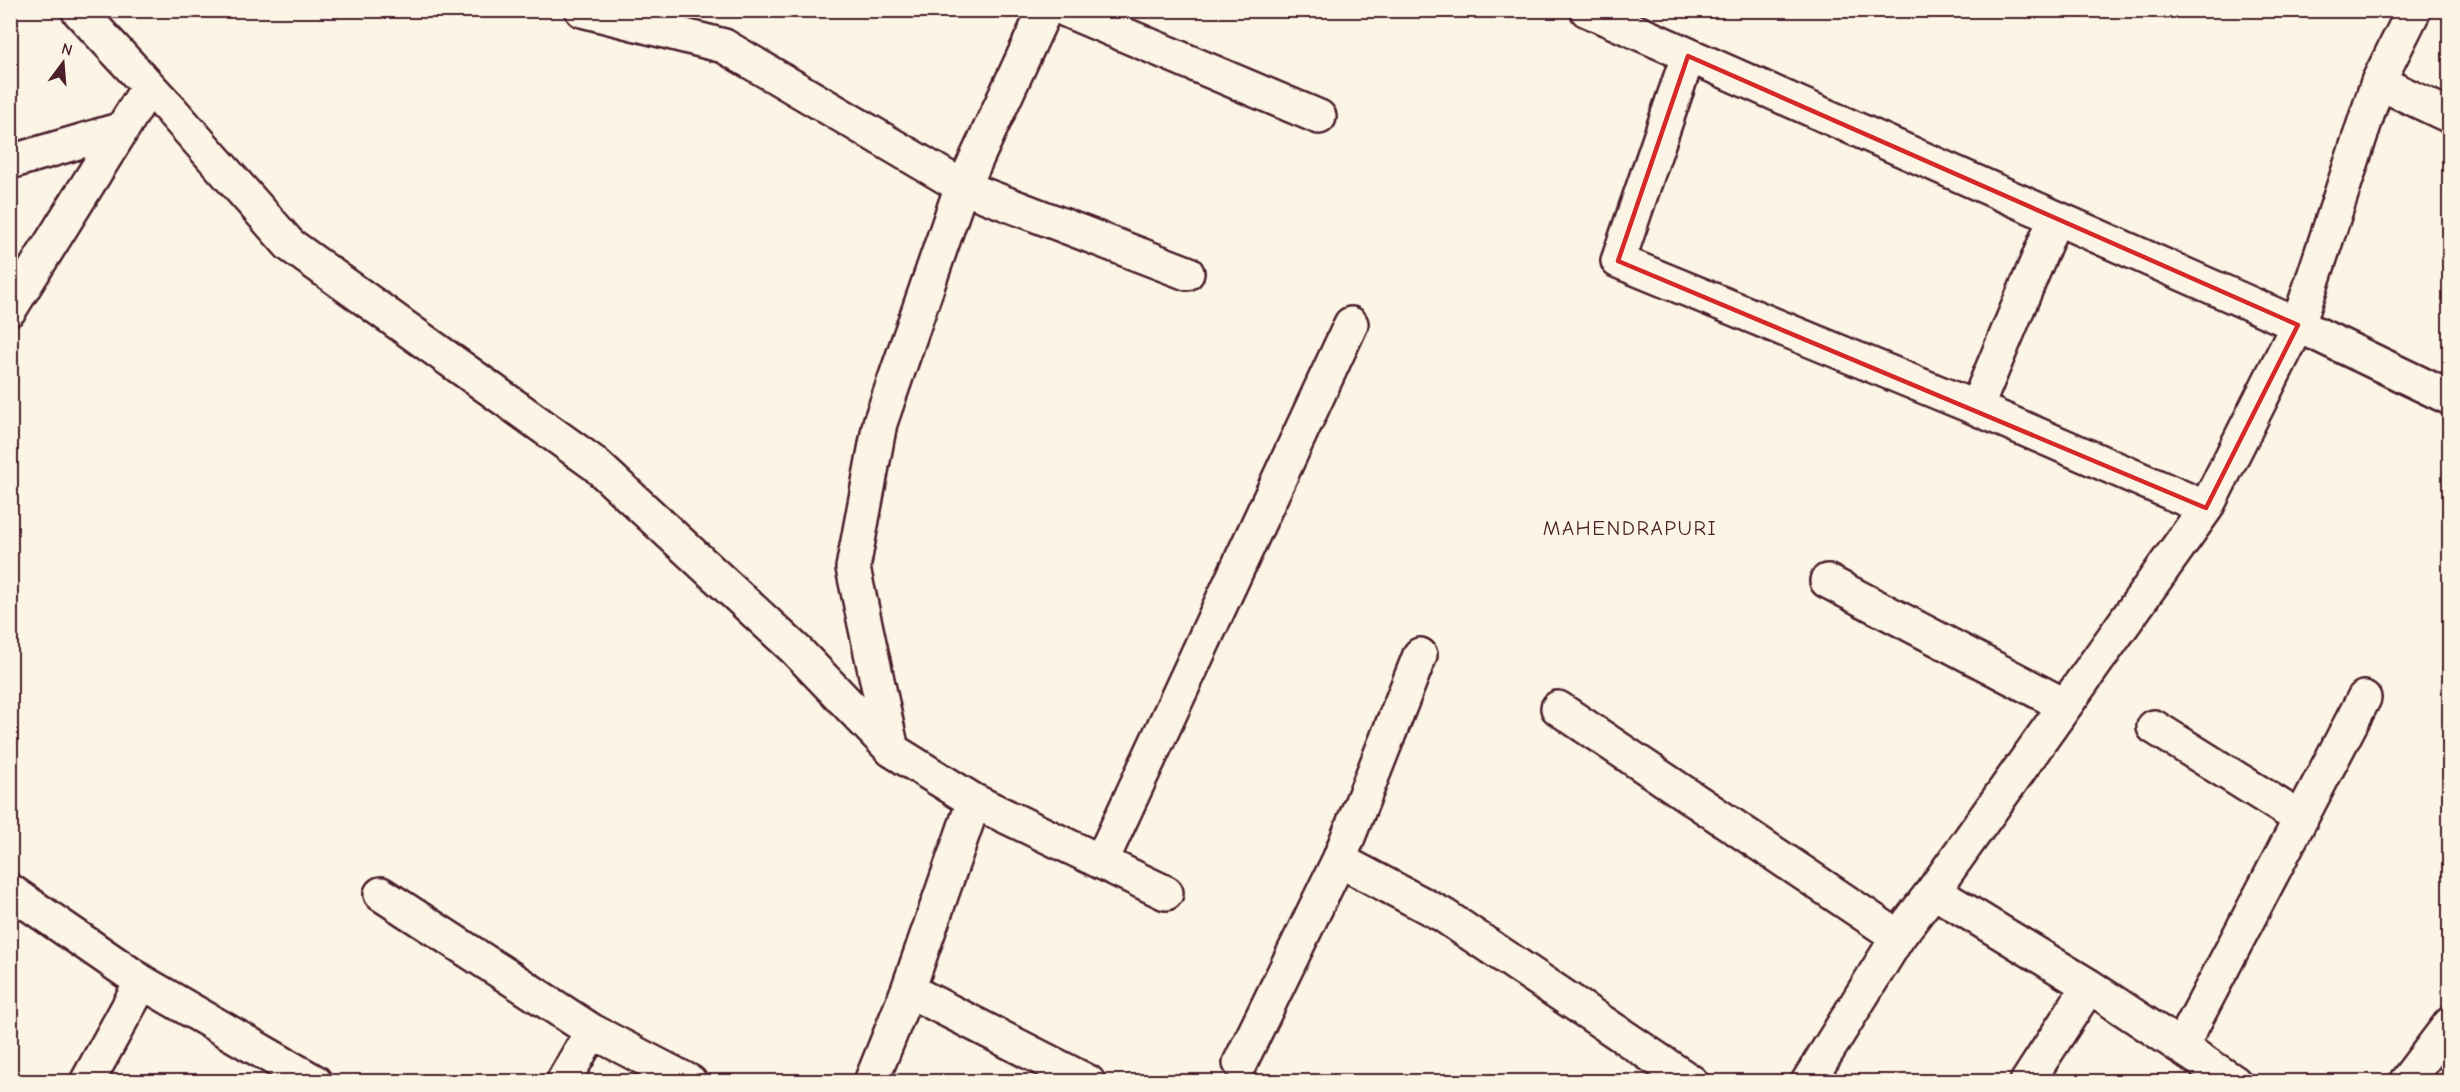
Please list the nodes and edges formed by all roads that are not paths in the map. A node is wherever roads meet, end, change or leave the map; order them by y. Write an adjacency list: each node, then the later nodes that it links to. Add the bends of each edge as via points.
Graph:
1 (78, 10): 9 (street)
2 (582, 10): 14 (street, via 723,46)
3 (1045, 10): 14 (street)
4 (1066, 10): 11 (street)
5 (1587, 10): 7 (street)
6 (2414, 10): 8 (street)
7 (1688, 56): 15 (street); 21 (street, via 1618,261)
8 (2378, 82): 10 (street); 19 (street)
9 (149, 86): 12 (street); 29 (street, via 290,245 595,464 796,650)
10 (2450, 116)
11 (1319, 117)
12 (122, 129): 13 (street); 17 (street)
13 (10, 162)
14 (963, 187): 16 (street); 29 (street, via 880,423 853,568)
15 (2055, 219): 19 (street); 21 (street)
16 (1187, 273)
17 (14, 294)
18 (1351, 324): 33 (street)
19 (2298, 326): 20 (street); 22 (street)
20 (2450, 398)
21 (1976, 408): 22 (street)
22 (2206, 508): 26 (street)
23 (1827, 581): 26 (street)
24 (1420, 655): 32 (street)
25 (2364, 698): 31 (street)
26 (2064, 705): 35 (street)
27 (1558, 708): 38 (street)
28 (2154, 727): 31 (street)
29 (892, 750): 30 (street)
30 (974, 801): 33 (street); 41 (street)
31 (2301, 819): 44 (street)
32 (1339, 860): 45 (street); 52 (street, via 1443,915)
33 (1101, 862): 36 (street)
34 (10, 891): 39 (street)
35 (1933, 891): 38 (street); 40 (street)
36 (1166, 893)
37 (381, 894): 43 (street)
38 (1898, 937): 53 (street)
39 (142, 982): 46 (street); 47 (street)
40 (2089, 986): 44 (street); 54 (street)
41 (908, 990): 50 (street); 51 (street)
42 (2450, 1024): 56 (street)
43 (592, 1032): 48 (street); 49 (street)
44 (2181, 1047): 55 (street)
45 (1240, 1063)
46 (87, 1082)
47 (315, 1082)
48 (563, 1082)
49 (690, 1082)
50 (872, 1082)
51 (1088, 1082)
52 (1691, 1082)
53 (1808, 1082)
54 (2027, 1082)
55 (2234, 1082)
56 (2406, 1082)

